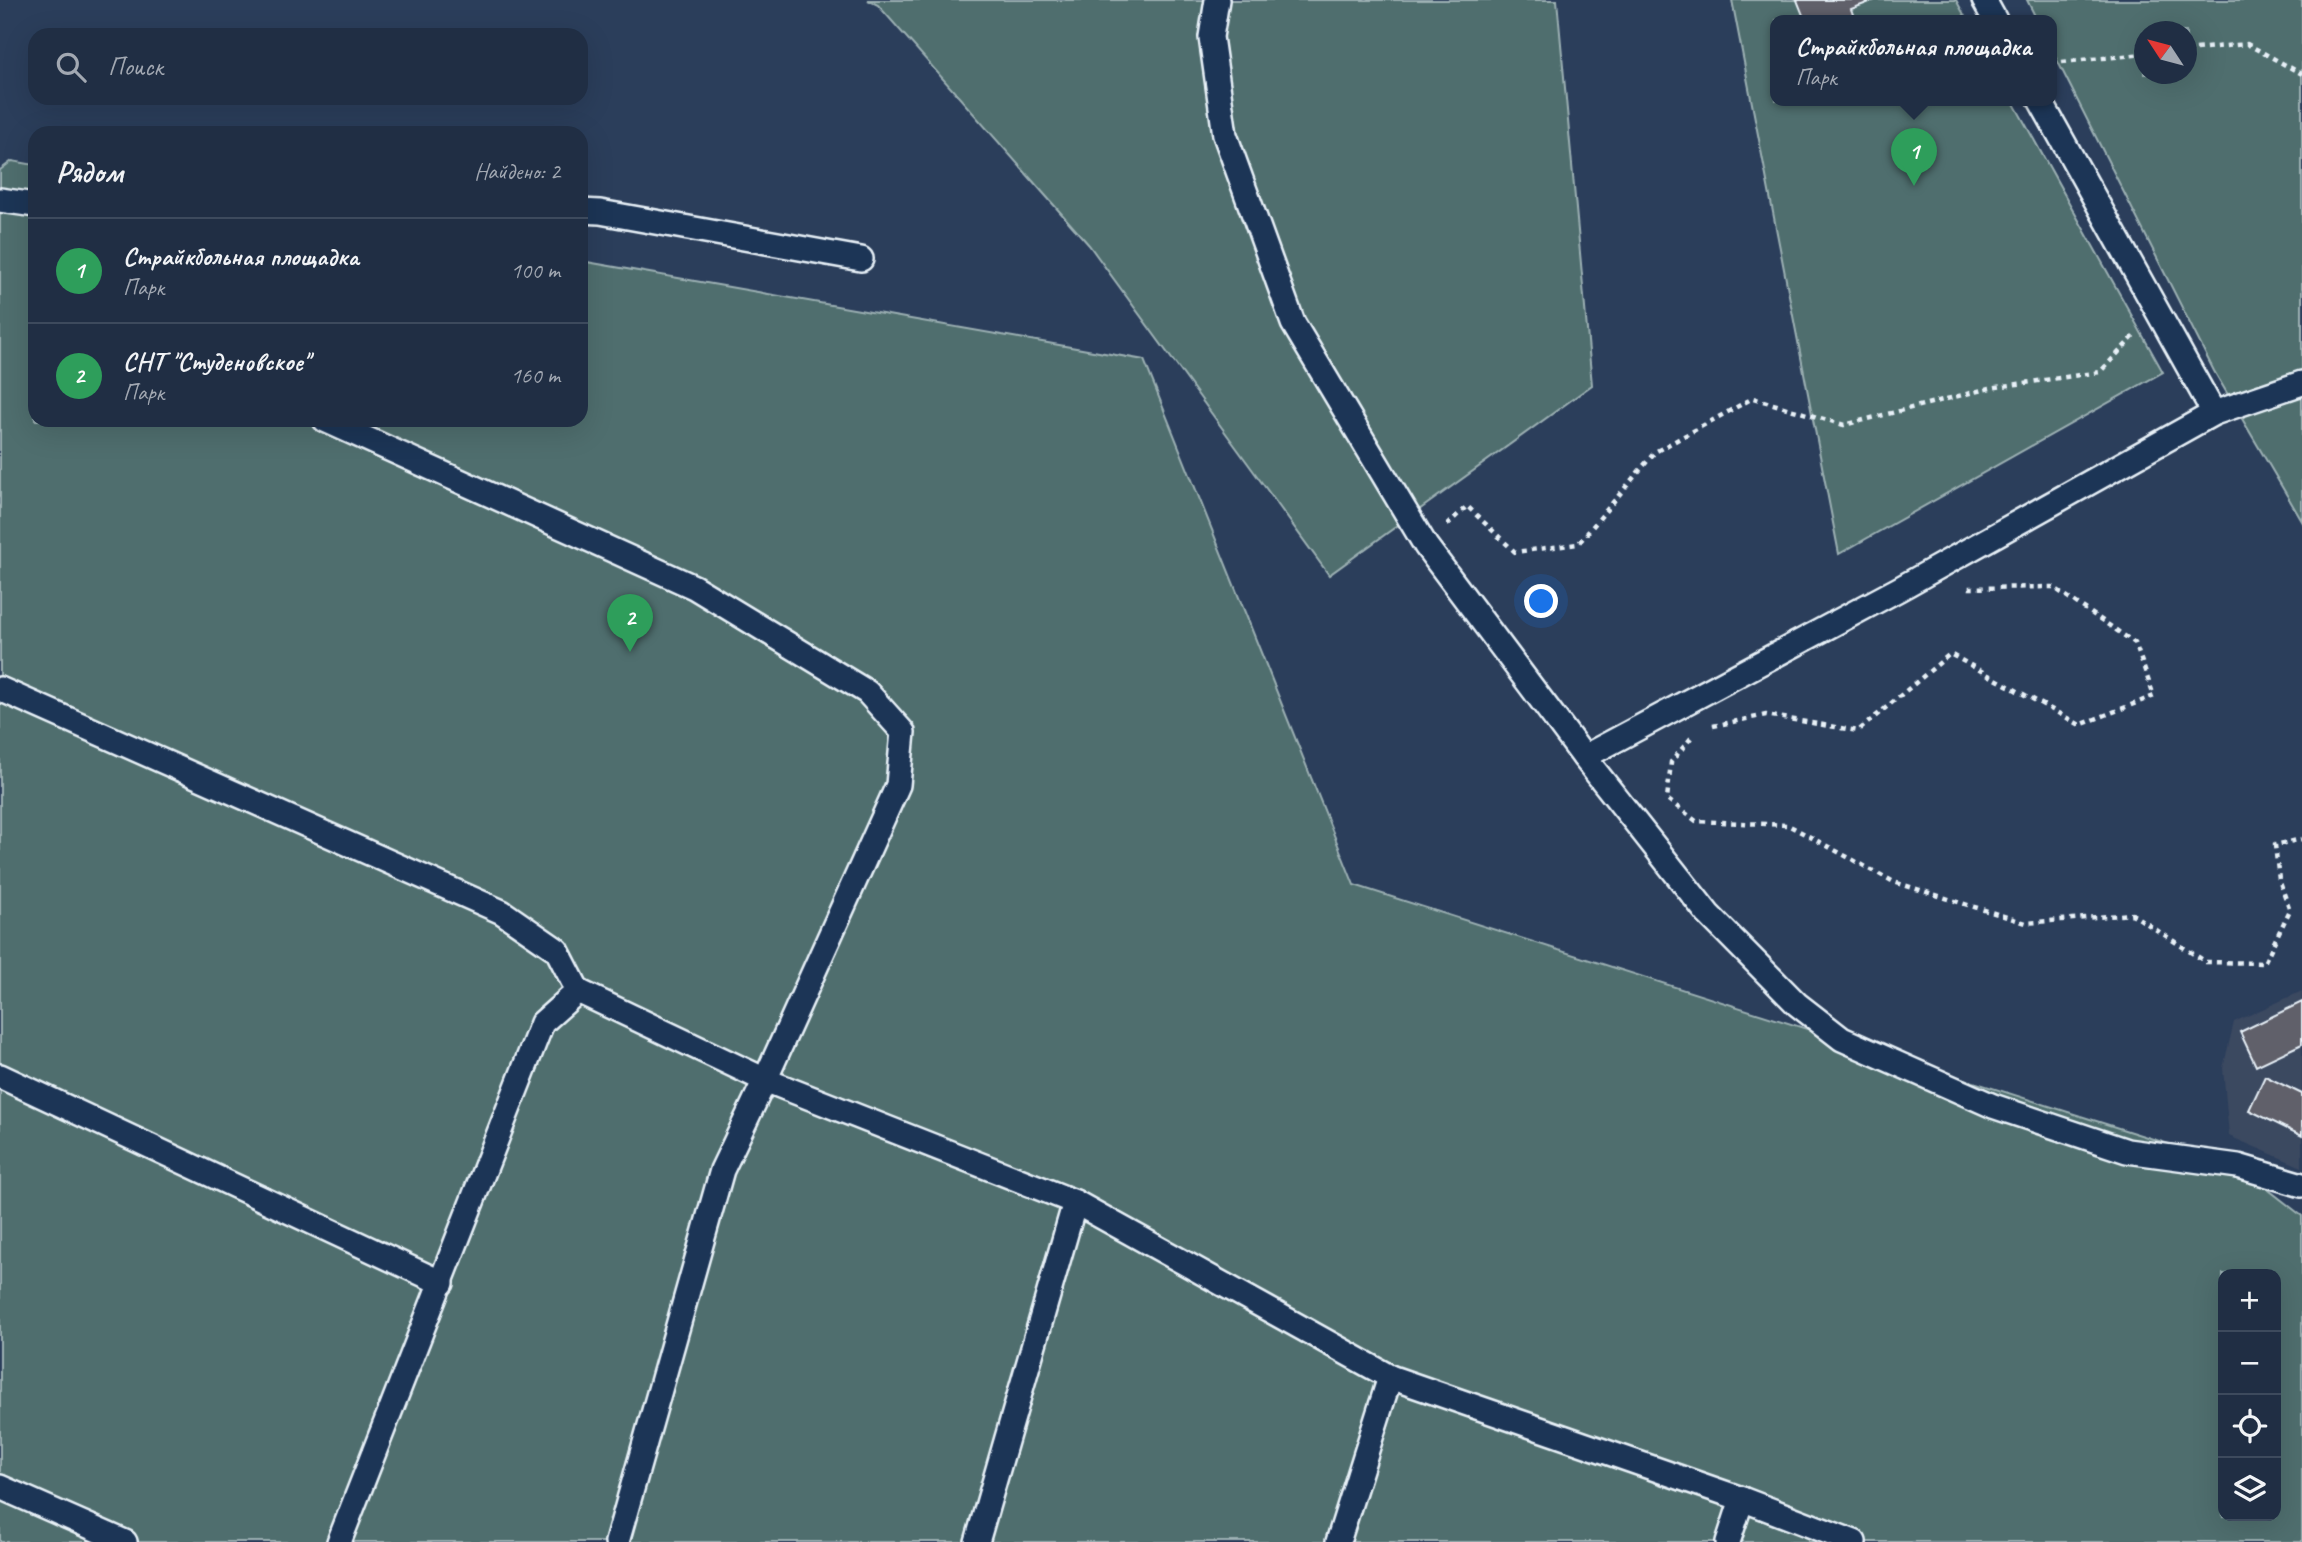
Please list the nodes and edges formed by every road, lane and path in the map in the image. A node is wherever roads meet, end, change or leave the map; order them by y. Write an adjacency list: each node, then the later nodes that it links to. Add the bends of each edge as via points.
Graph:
1 (1217, 0): 15 (lane, via 1211,37 1225,135 1293,323)
2 (2197, 49): 5 (path, via 2247,44)
3 (2134, 55): 4 (path)
4 (2057, 63)
5 (2302, 74)
6 (2043, 106): 11 (lane)
7 (0, 200): 8 (lane)
8 (28, 204)
9 (588, 212): 10 (lane)
10 (861, 259)
11 (2158, 311): 13 (lane); 15 (path, via 2100,372 1990,388 1844,425 1753,398 1655,452 1578,544 1515,552 1467,506)
12 (2302, 383): 13 (lane)
13 (2214, 413): 20 (lane, via 1899,589)
14 (340, 427): 24 (lane, via 694,587 867,692 903,732 898,785)
15 (1426, 546): 20 (lane)
16 (1955, 588): 18 (path, via 2053,587 2135,643 2154,696 2080,725 1950,654 1858,731 1766,715)
17 (0, 689): 22 (lane, via 502,912 557,950)
18 (1711, 726)
19 (1698, 729): 21 (path, via 1671,762 1667,799 1696,821 1788,825 1894,882 2026,923 2132,914 2206,962 2264,963 2290,910 2279,880 2275,845)
20 (1584, 757): 25 (lane, via 1708,914 1797,1004 1842,1039 1993,1106 2127,1152 2238,1166)
21 (2302, 839)
22 (579, 991): 24 (lane); 27 (lane, via 542,1023)
23 (0, 1076): 27 (lane)
24 (765, 1080): 26 (lane); 33 (lane, via 722,1170)
25 (2302, 1185)
26 (1075, 1202): 28 (lane); 34 (lane)
27 (442, 1283): 32 (lane)
28 (1390, 1377): 30 (lane); 35 (lane)
29 (0, 1487): 31 (lane)
30 (1742, 1499): 36 (lane); 37 (lane)
31 (125, 1542)
32 (339, 1542)
33 (617, 1542)
34 (977, 1542)
35 (1338, 1542)
36 (1728, 1542)
37 (1854, 1542)

